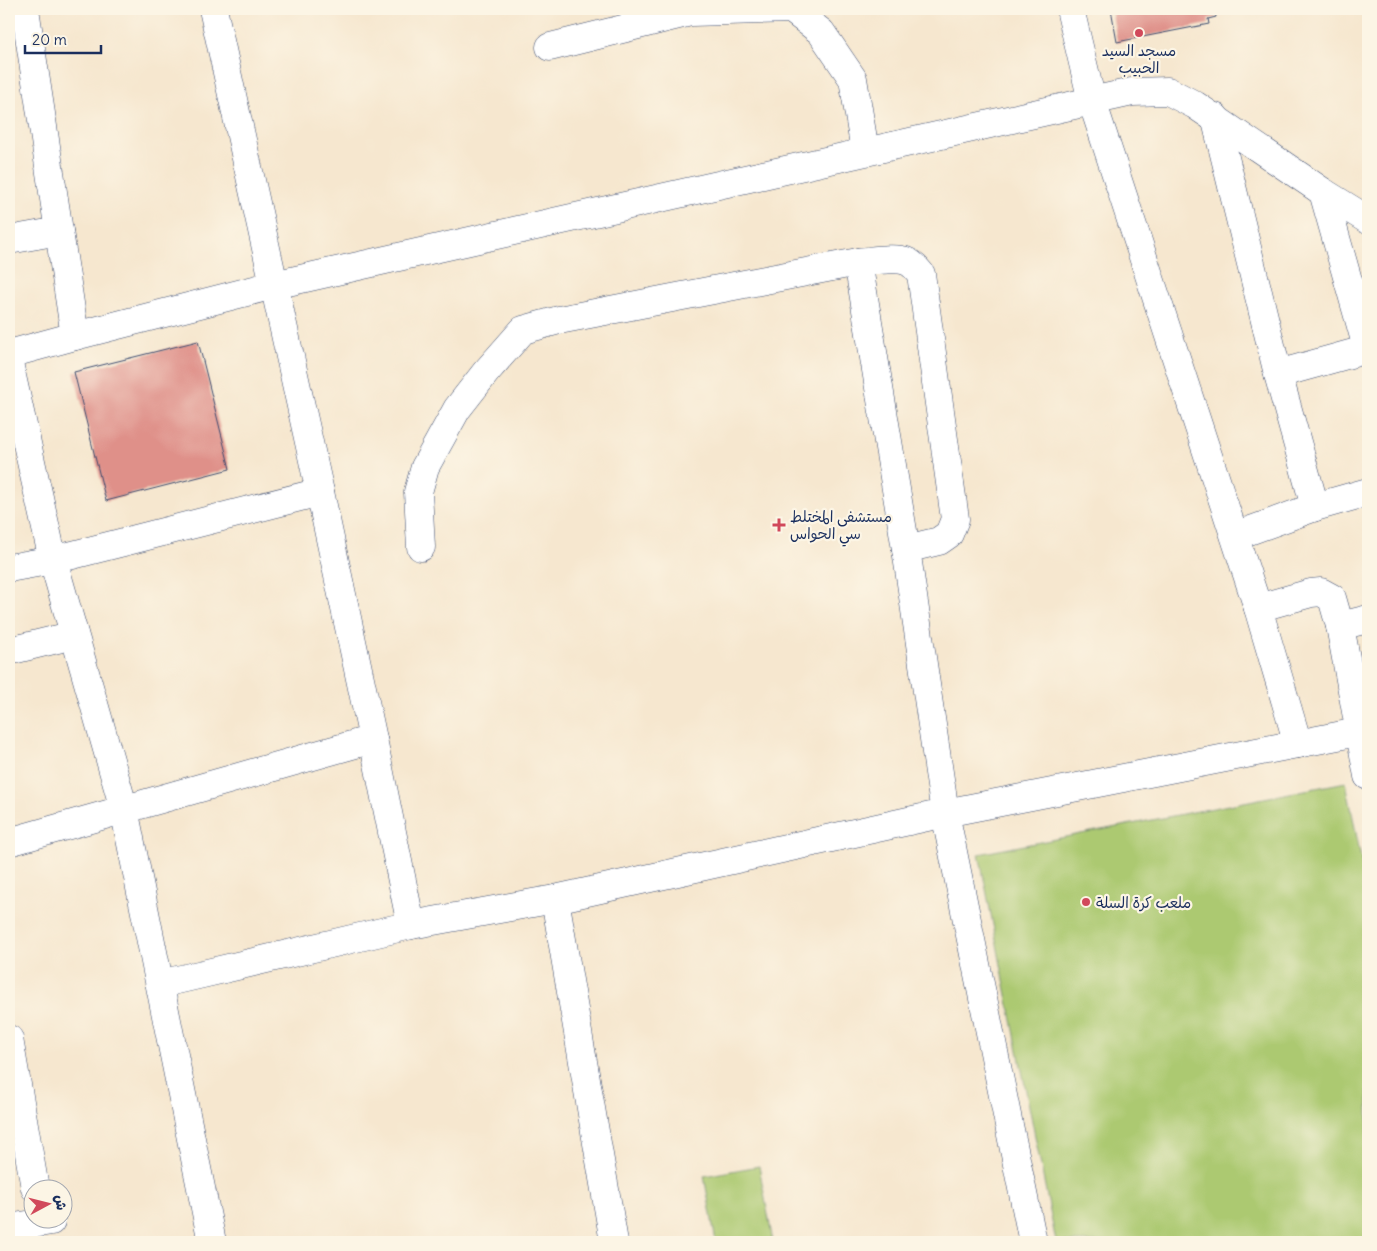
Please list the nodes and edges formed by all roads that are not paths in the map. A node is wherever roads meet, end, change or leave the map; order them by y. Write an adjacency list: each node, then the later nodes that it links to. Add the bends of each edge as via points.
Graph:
1 (25, 9): 10 (street)
2 (213, 9): 13 (street)
3 (1070, 9): 5 (street)
4 (550, 47): 7 (street, via 691,12 791,9 821,32 854,79)
5 (1092, 101): 6 (street, via 1132,92 1168,91); 7 (street); 22 (street)
6 (1215, 117): 8 (street); 18 (street)
7 (865, 151): 13 (street)
8 (1323, 192): 9 (street); 15 (street)
9 (1368, 220)
10 (60, 231): 11 (street); 14 (street)
11 (9, 240)
12 (858, 262): 23 (street, via 559,320 523,330 457,409 425,467 418,492); 24 (street); 24 (street, via 906,260 921,274 955,519 949,534 940,541)
13 (274, 285): 14 (street); 19 (street)
14 (74, 336): 16 (street)
15 (1368, 350): 18 (street)
16 (9, 354)
17 (9, 363): 25 (street)
18 (1278, 374): 21 (street)
19 (320, 492): 25 (street); 33 (street)
20 (1368, 492): 21 (street)
21 (1315, 507): 22 (street)
22 (1235, 536): 27 (street)
23 (420, 547)
24 (906, 549): 37 (street)
25 (53, 560): 26 (street); 30 (street)
26 (9, 568)
27 (1258, 608): 29 (street, via 1321,592 1332,598); 34 (street)
28 (1368, 620): 29 (street)
29 (1340, 626): 32 (street)
30 (74, 635): 31 (street); 36 (street)
31 (9, 651)
32 (1364, 731): 34 (street); 35 (street)
33 (373, 739): 36 (street); 40 (street)
34 (1298, 744): 37 (street)
35 (1368, 776)
36 (124, 808): 38 (street); 41 (street)
37 (945, 813): 39 (street); 48 (street)
38 (9, 842)
39 (555, 899): 40 (street); 47 (street)
40 (411, 925): 41 (street)
41 (160, 984): 46 (street)
42 (9, 1039): 43 (street)
43 (32, 1178)
44 (9, 1228): 45 (street)
45 (22, 1228)
46 (212, 1242)
47 (614, 1242)
48 (1033, 1242)

